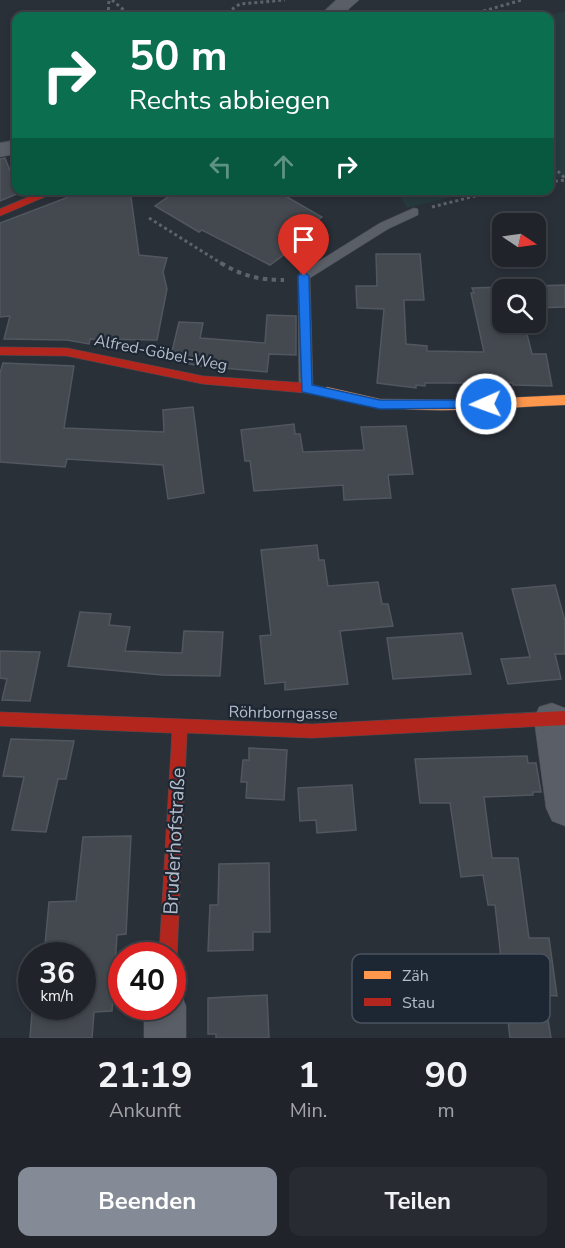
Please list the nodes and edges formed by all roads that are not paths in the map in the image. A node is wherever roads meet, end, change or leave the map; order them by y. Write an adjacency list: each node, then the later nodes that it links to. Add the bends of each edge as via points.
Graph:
1 (350, 0): 2 (street)
2 (334, 12)
3 (44, 195): 5 (street)
4 (414, 212): 7 (lane, via 304,276)
5 (0, 213)
6 (0, 351): 7 (street, Alfred-Göbel-Weg, via 67,352 203,380)
7 (306, 388): 8 (street, Alfred-Göbel-Weg, via 380,404)
8 (565, 400)
9 (0, 719): 11 (street, Röhrborngasse)
10 (559, 719): 11 (street, Röhrborngasse, via 312,731); 12 (street)
11 (180, 727): 13 (street, Bruderhofstraße)
12 (565, 808)
13 (169, 942)
14 (165, 1020): 15 (street)
15 (165, 1038)

